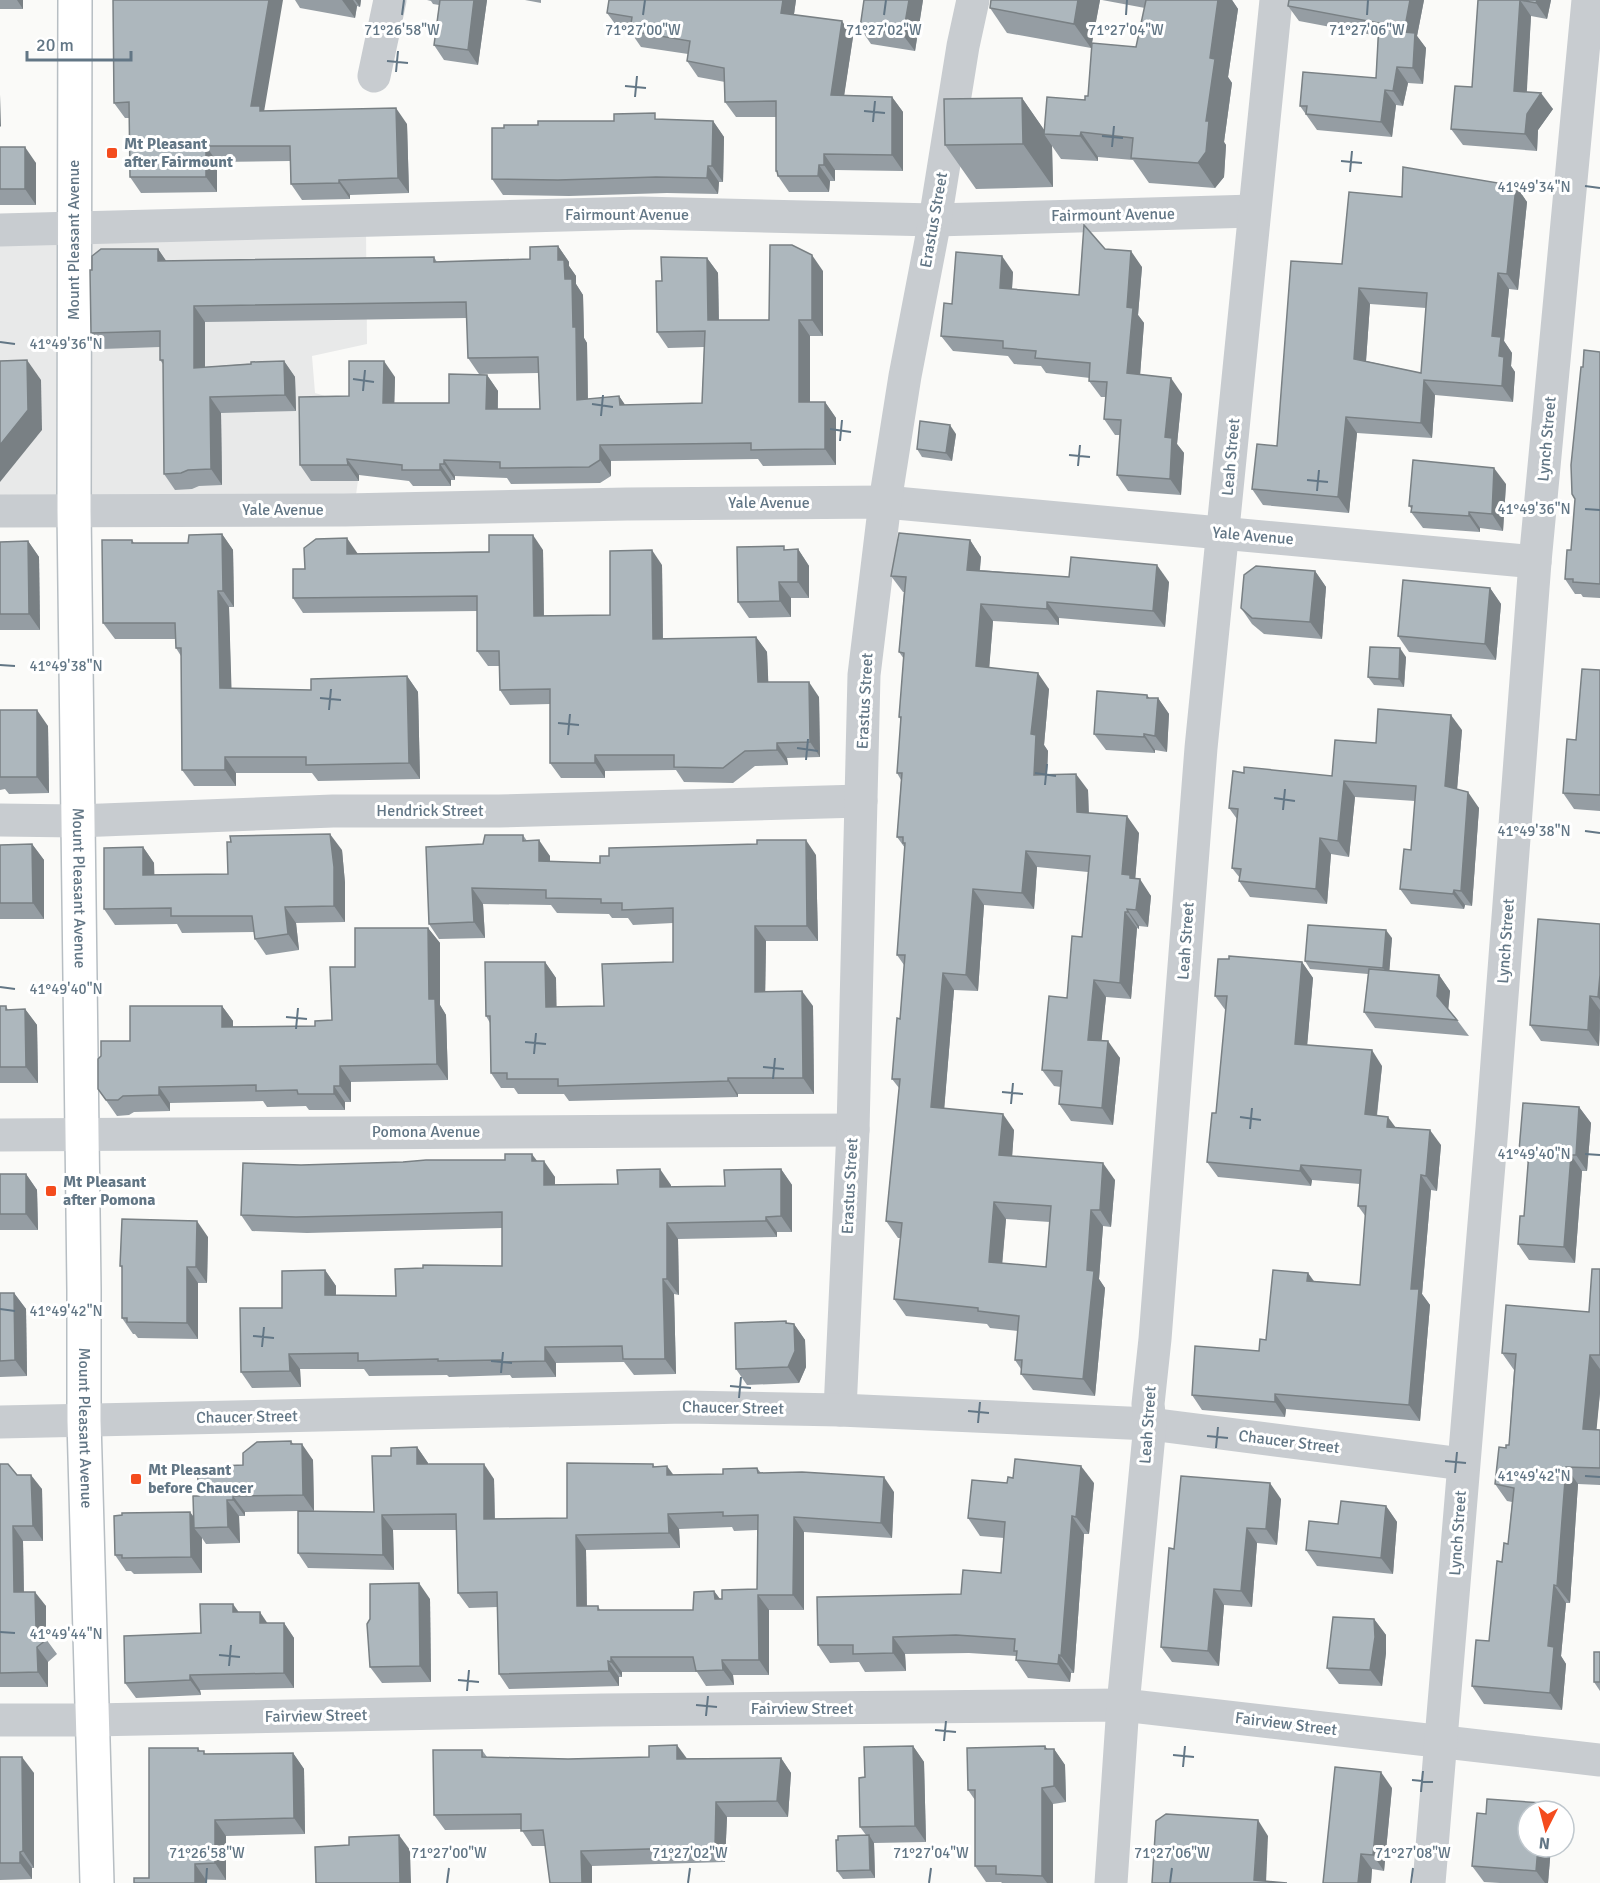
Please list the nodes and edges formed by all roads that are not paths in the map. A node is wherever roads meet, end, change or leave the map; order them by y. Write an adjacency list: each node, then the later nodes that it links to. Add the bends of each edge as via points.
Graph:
1 (75, 0): 9 (main road, Mount Pleasant Avenue)
2 (390, 0): 6 (street)
3 (973, 0): 8 (street, Erastus Street)
4 (1276, 0): 7 (street, Leah Street)
5 (1588, 0): 15 (street, Lynch Street)
6 (374, 76)
7 (1254, 211): 8 (street, Fairmount Avenue); 14 (street, Leah Street)
8 (935, 220): 9 (street, Fairmount Avenue, via 641,213); 11 (street, Erastus Street)
9 (73, 229): 10 (street, Fairmount Avenue); 12 (main road, Mount Pleasant Avenue)
10 (0, 230)
11 (885, 502): 12 (street, Yale Avenue); 14 (street, Yale Avenue); 16 (street, Erastus Street, via 864,675)
12 (74, 510): 13 (street, Yale Avenue); 18 (main road, Mount Pleasant Avenue)
13 (0, 511)
14 (1223, 534): 15 (street, Yale Avenue); 25 (street, Leah Street, via 1201,748 1148,1404)
15 (1535, 562): 26 (street, Lynch Street)
16 (861, 801): 18 (street, Hendrick Street); 19 (street, Erastus Street)
17 (0, 820): 18 (street, Hendrick Street)
18 (77, 820): 21 (main road, Mount Pleasant Avenue)
19 (853, 1130): 21 (street, Pomona Avenue); 22 (street, Erastus Street)
20 (0, 1135): 21 (street, Pomona Avenue)
21 (81, 1135): 23 (main road, Mount Pleasant Avenue)
22 (840, 1410): 23 (street, Chaucer Street, via 685,1407); 25 (street, Chaucer Street)
23 (84, 1421): 24 (street, Chaucer Street); 29 (main road, Mount Pleasant Avenue)
24 (0, 1422)
25 (1150, 1424): 26 (street, Chaucer Street); 27 (street, Leah Street)
26 (1463, 1464): 30 (street, Lynch Street)
27 (1123, 1705): 29 (street, Fairview Street); 30 (street, Fairview Street); 33 (street, Leah Street)
28 (0, 1720): 29 (street, Fairview Street)
29 (92, 1720): 32 (main road, Mount Pleasant Avenue)
30 (1442, 1743): 31 (street, Fairview Street); 34 (street, Lynch Street)
31 (1600, 1760)
32 (97, 1883)
33 (1111, 1883)
34 (1429, 1883)

